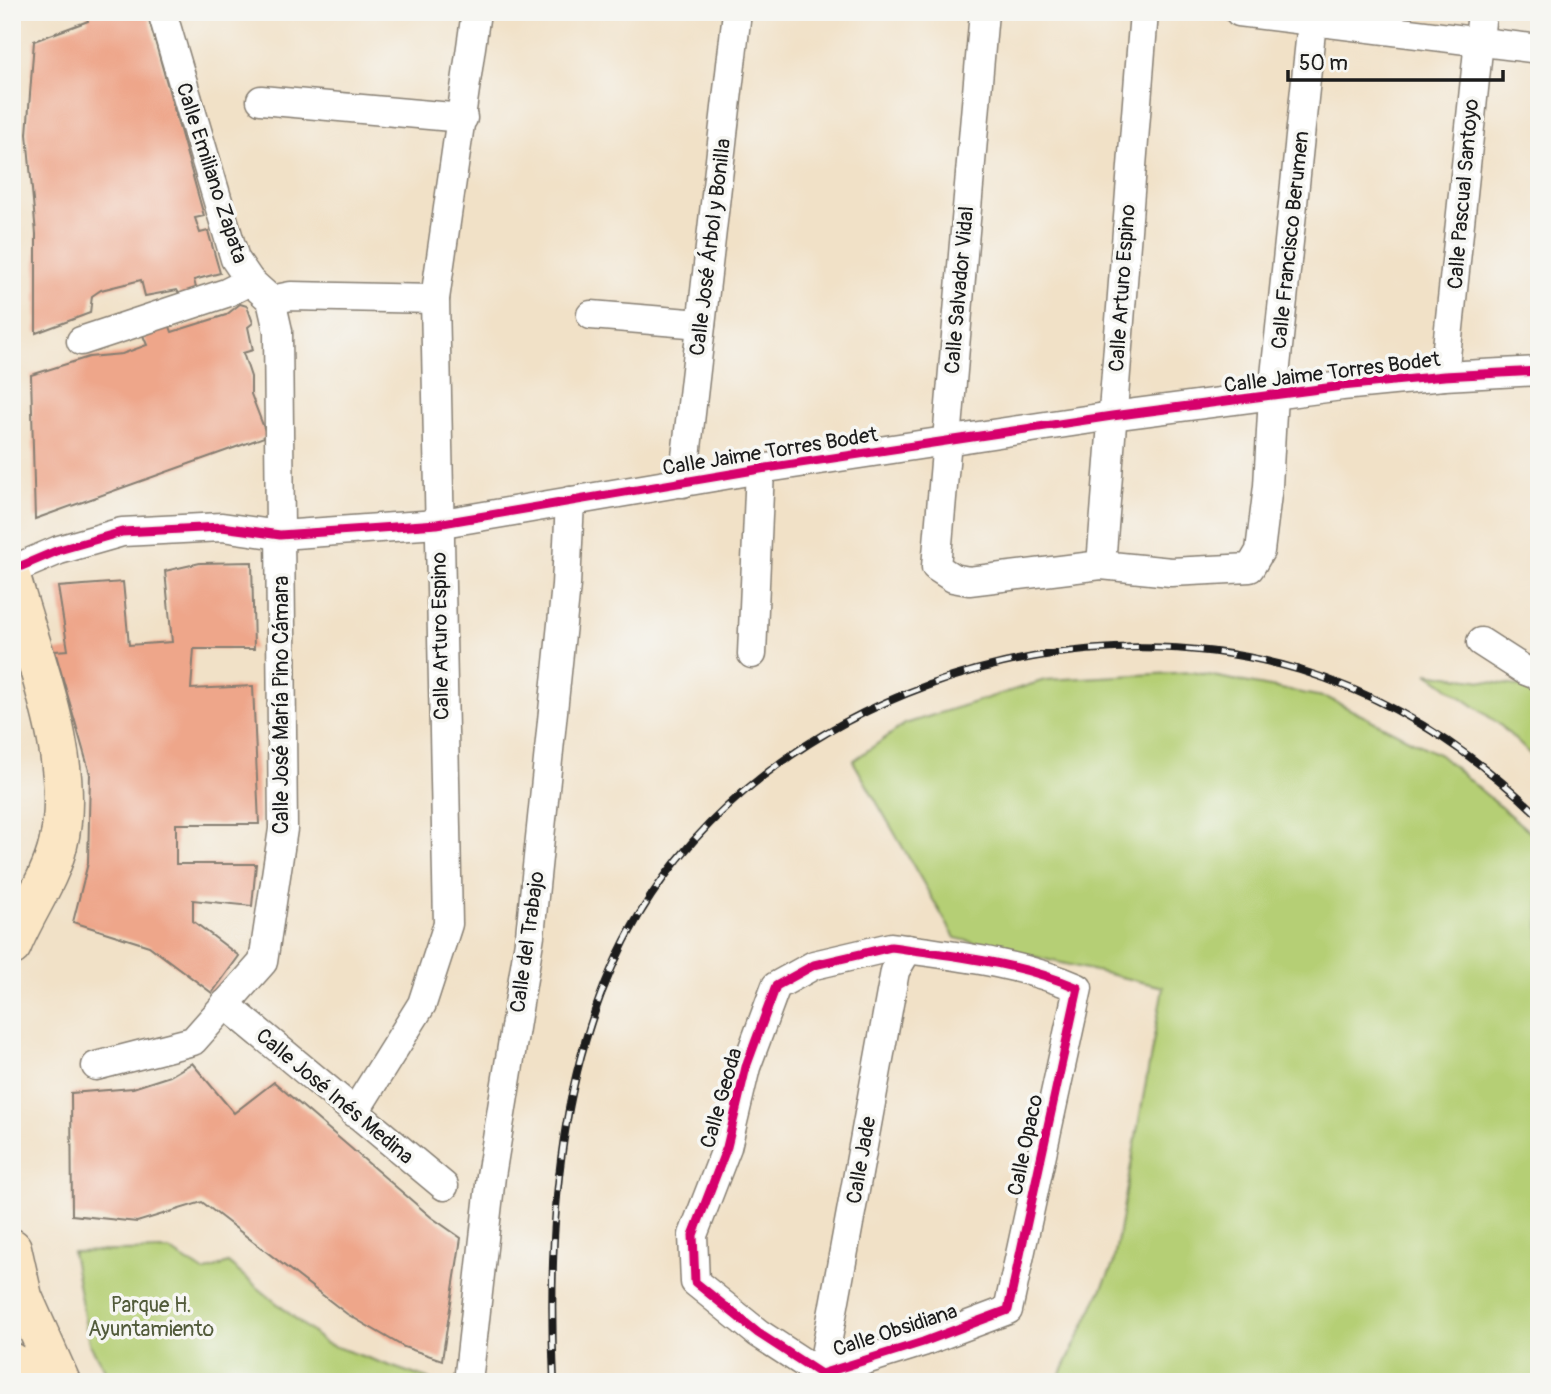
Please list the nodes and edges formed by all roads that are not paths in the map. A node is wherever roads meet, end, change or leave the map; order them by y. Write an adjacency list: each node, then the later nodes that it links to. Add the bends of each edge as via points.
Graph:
1 (162, 12): 13 (street, Calle Emiliano Zapata, via 235,260)
2 (476, 12): 12 (street, Calle Arturo Espino)
3 (737, 12): 16 (street, Calle José Árbol y Bonilla)
4 (984, 12): 22 (street, Calle Salvador Vidal)
5 (1144, 12): 21 (street, Calle Arturo Espino)
6 (1239, 12): 8 (street)
7 (1482, 12): 9 (street, Calle Pascual Santoyo)
8 (1313, 16): 9 (street); 20 (street, Calle Francisco Berumen)
9 (1477, 41): 10 (street); 19 (street, Calle Pascual Santoyo)
10 (1539, 49)
11 (261, 100): 12 (street)
12 (463, 118): 14 (street, Calle Arturo Espino)
13 (261, 291): 14 (street, via 291,296); 17 (street, via 226,293); 27 (street, Calle Emiliano Zapata, via 278,331)
14 (435, 299): 26 (street, Calle Arturo Espino)
15 (591, 314): 16 (street)
16 (701, 324): 24 (street, Calle José Árbol y Bonilla)
17 (81, 341)
18 (1539, 371): 19 (street, Calle Jaime Torres Bodet)
19 (1444, 376): 20 (street, Calle Jaime Torres Bodet)
20 (1273, 395): 21 (street, Calle Jaime Torres Bodet); 28 (street, Calle Francisco Berumen, via 1260,551 1250,568 1171,572)
21 (1112, 416): 22 (street, Calle Jaime Torres Bodet); 28 (street, Calle Arturo Espino)
22 (945, 442): 23 (street, Calle Jaime Torres Bodet); 28 (street, Calle Salvador Vidal, via 936,567 969,581)
23 (760, 469): 24 (street, Calle Jaime Torres Bodet); 32 (street)
24 (682, 483): 25 (street, Calle Jaime Torres Bodet)
25 (570, 500): 26 (street, Calle Jaime Torres Bodet); 48 (street, Calle del Trabajo, via 566,585 530,935 491,1176)
26 (437, 524): 27 (street, Calle Jaime Torres Bodet); 39 (street, Calle Arturo Espino, via 447,924 422,1004)
27 (280, 535): 29 (street, Calle Jaime Torres Bodet, via 222,527 122,531); 37 (street, Calle José María Pino Cámara, via 283,829 263,962)
28 (1101, 565)
29 (12, 570)
30 (12, 580): 34 (main road, via 61,758 64,814 58,848)
31 (1481, 642): 33 (street)
32 (752, 654)
33 (1539, 676)
34 (12, 946)
35 (908, 949): 36 (street, Calle Geoda, via 981,958 1048,975); 42 (street, Calle Geoda, via 851,954 814,965 776,986 746,1067 727,1147 693,1235); 45 (street, Calle Jade, via 895,971)
36 (1078, 988): 43 (street, Calle Opaco)
37 (226, 1004): 38 (street, Calle José María Pino Cámara, via 193,1041); 39 (street, Calle José Inés Medina)
38 (96, 1066)
39 (354, 1113): 40 (street, Calle José Inés Medina)
40 (444, 1186)
41 (12, 1248): 47 (main road, via 23,1297)
42 (695, 1282): 45 (street, Calle Obsidiana)
43 (1008, 1310): 45 (street, Calle Obsidiana)
44 (12, 1362): 46 (main road)
45 (820, 1378)
46 (20, 1382)
47 (61, 1382)
48 (468, 1382)

